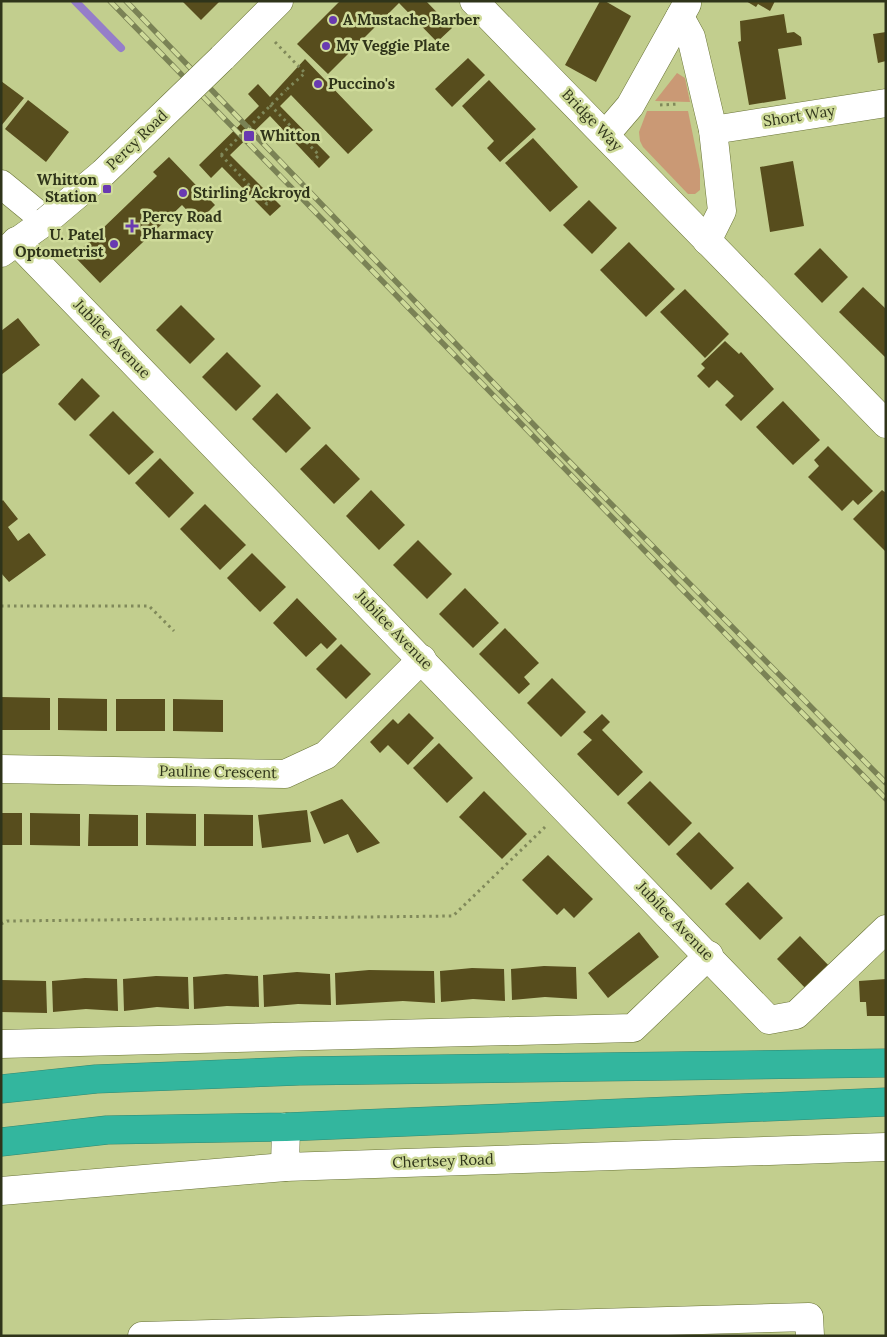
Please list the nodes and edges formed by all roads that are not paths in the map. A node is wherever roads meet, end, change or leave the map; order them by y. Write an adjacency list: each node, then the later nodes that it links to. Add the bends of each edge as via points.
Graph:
1 (279, 1): 8 (street, Percy Road, bridge, via 103,173)
2 (490, 8): 6 (street, Bridge Way)
3 (684, 9): 5 (street); 6 (street, via 630,106)
4 (886, 103): 5 (street, Short Way)
5 (713, 130): 9 (street, via 722,211)
6 (606, 134): 9 (street, Bridge Way)
7 (1, 184): 8 (street)
8 (46, 221): 10 (street, Percy Road)
9 (707, 240): 11 (street, Bridge Way)
10 (9, 247): 12 (street, Jubilee Avenue)
11 (886, 424)
12 (422, 659): 13 (street, Pauline Crescent, via 326,755 285,774); 15 (street, Jubilee Avenue)
13 (1, 769)
14 (886, 929): 15 (street, Jubilee Avenue, via 796,1015 770,1020)
15 (709, 955): 16 (street, via 633,1028)
16 (1, 1044)
17 (886, 1063): 18 (highway, via 299,1071 96,1079)
18 (1, 1089)
19 (886, 1102): 20 (highway)
20 (286, 1126): 21 (highway, via 107,1130); 23 (street)
21 (1, 1142)
22 (886, 1147): 23 (street, Chertsey Road)
23 (286, 1167): 24 (street, Chertsey Road)
24 (1, 1191)
25 (142, 1336): 26 (street, via 809,1317)
26 (810, 1336)

